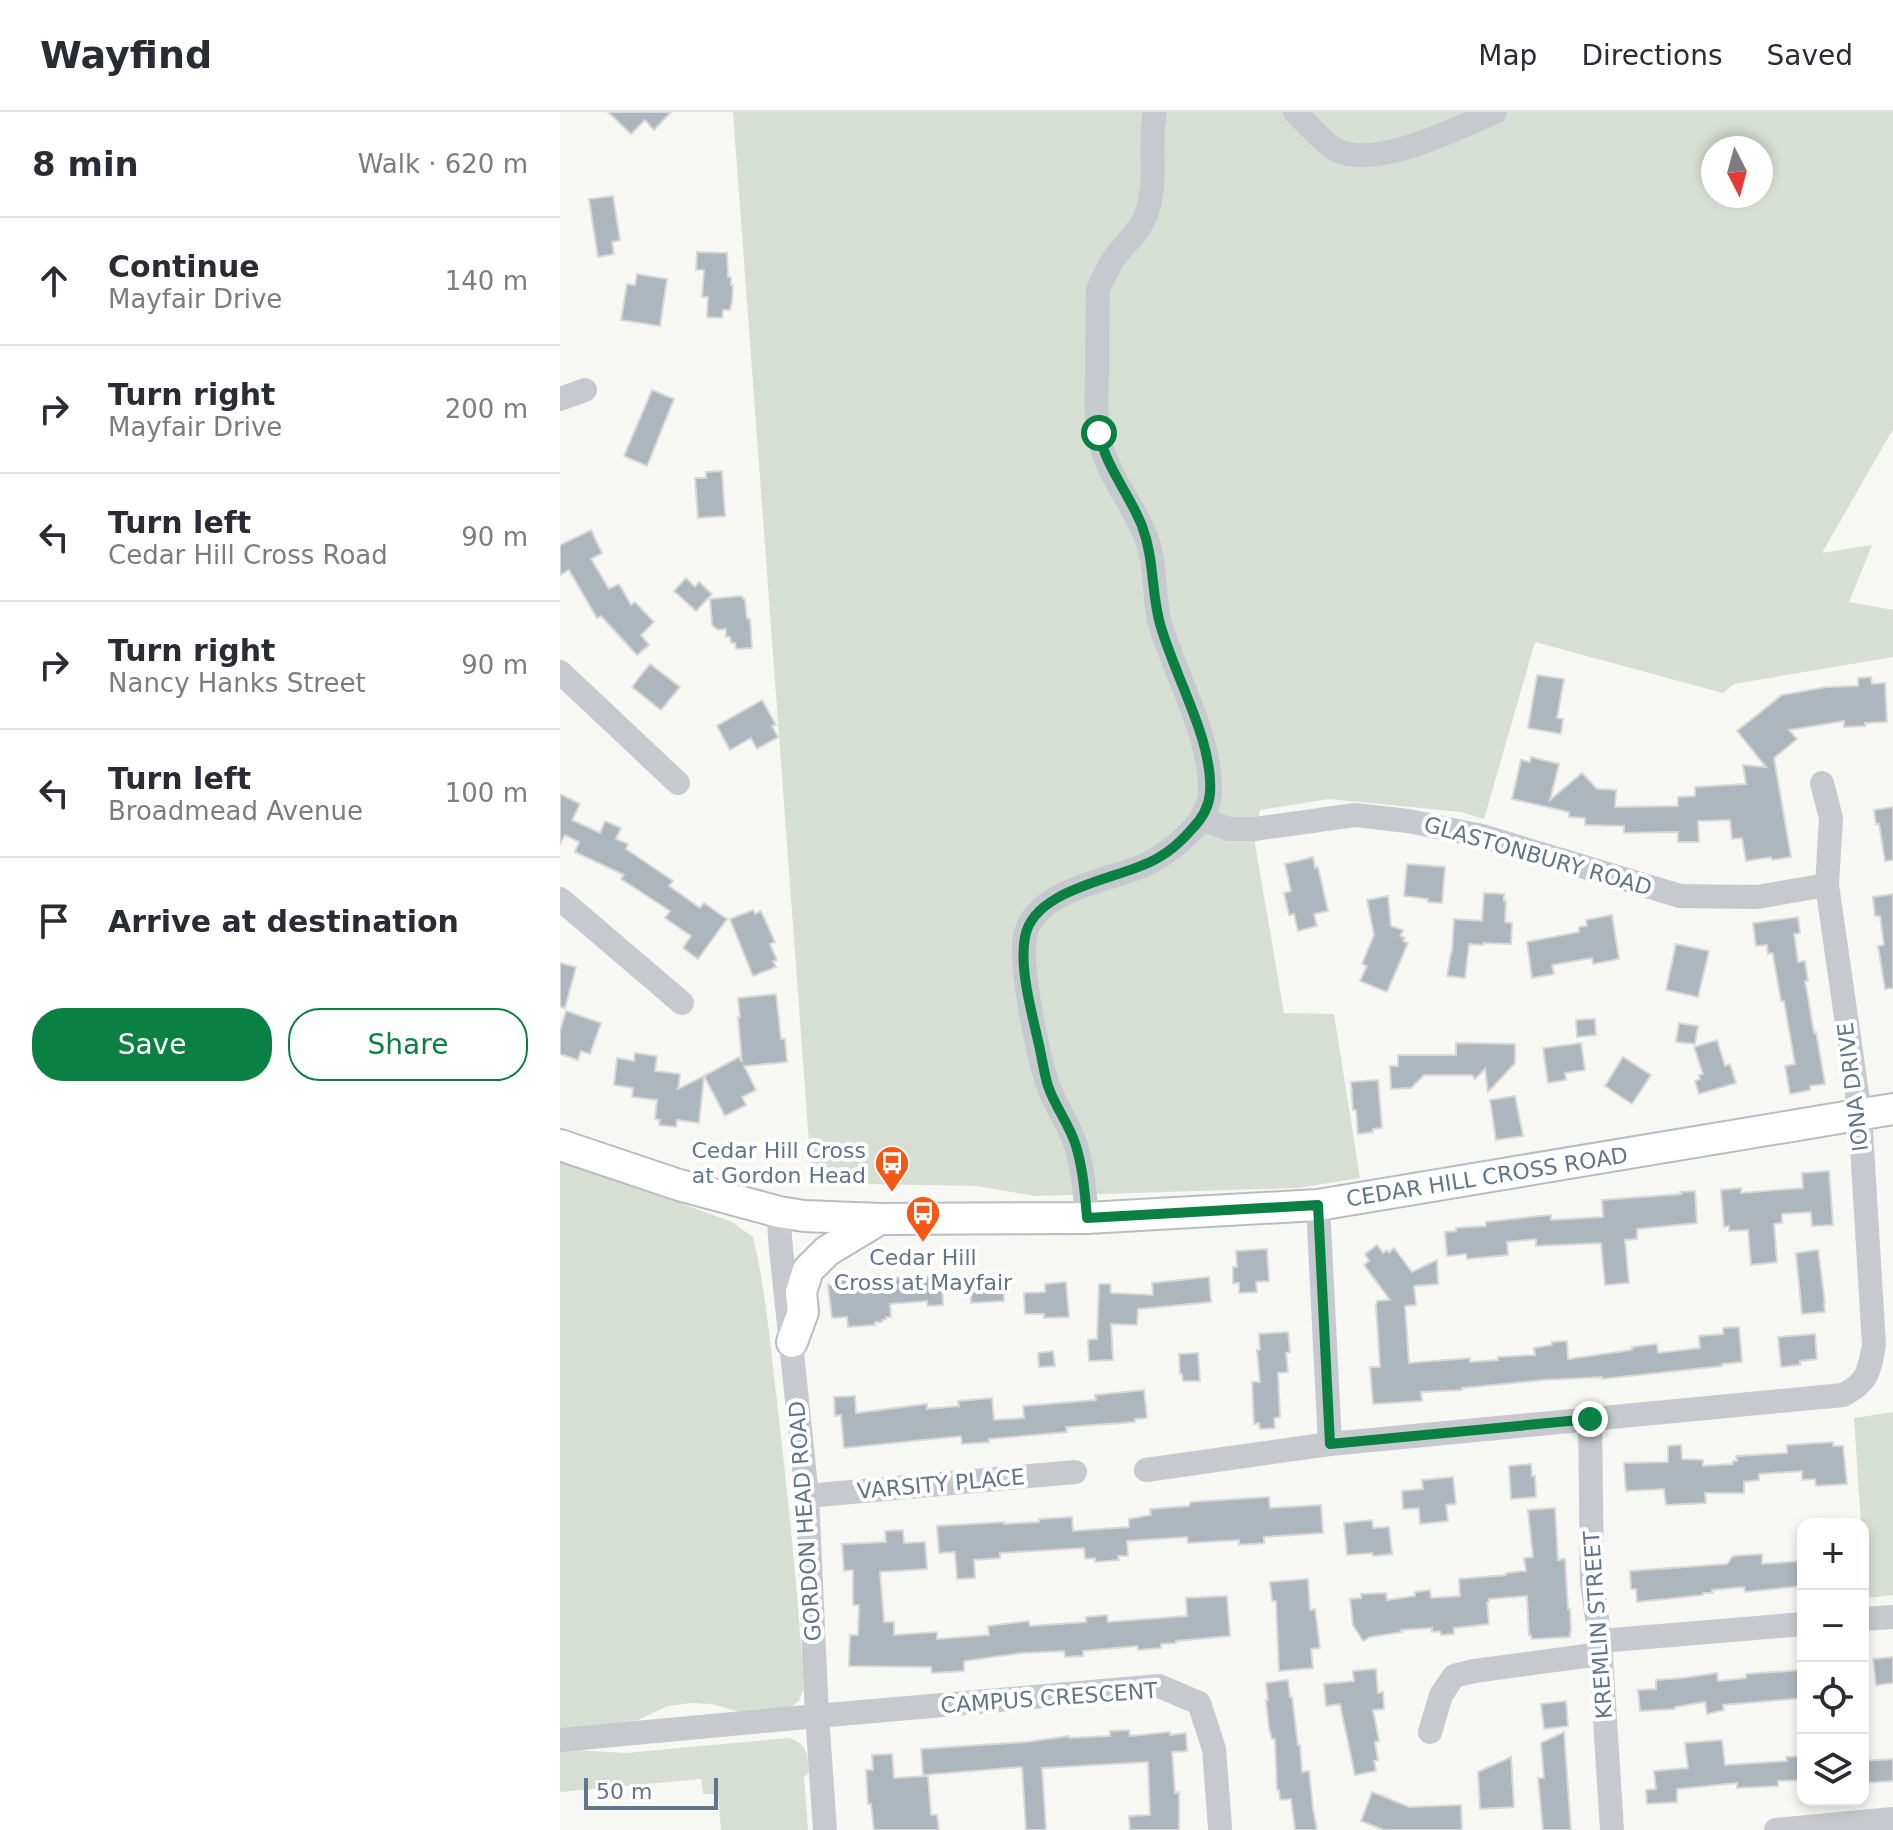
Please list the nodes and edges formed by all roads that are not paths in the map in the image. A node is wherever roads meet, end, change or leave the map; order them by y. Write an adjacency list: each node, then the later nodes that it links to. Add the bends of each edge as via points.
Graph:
1 (1155, 112): 9 (street, via 1145,219 1105,272 1098,290 1097,412 1105,456 1150,549 1160,622 1204,747 1210,797)
2 (1295, 112): 3 (street, via 1337,150 1361,155 1422,142)
3 (1495, 112)
4 (585, 390): 5 (street)
5 (560, 399)
6 (560, 672): 7 (street)
7 (678, 783)
8 (1822, 783): 10 (street, IONA DRIVE, via 1831,818)
9 (1202, 819): 10 (street, GLASTONBURY ROAD, via 1229,829 1355,815 1408,821 1482,836 1680,896 1757,897); 18 (street, via 1179,844 1147,864 1045,905 1025,935 1028,990 1048,1087 1076,1147)
10 (1827, 885): 14 (street, IONA DRIVE)
11 (560, 899): 12 (street)
12 (682, 1003)
13 (1893, 1109): 14 (main road, CEDAR HILL CROSS ROAD)
14 (1860, 1114): 16 (main road, CEDAR HILL CROSS ROAD); 21 (street, IONA DRIVE, via 1874,1345 1867,1378 1843,1395)
15 (560, 1145): 17 (main road, CEDAR HILL CROSS ROAD)
16 (1318, 1205): 18 (main road, CEDAR HILL CROSS ROAD); 22 (street)
17 (779, 1212): 19 (main road, CEDAR HILL CROSS ROAD); 20 (street, GORDON HEAD ROAD)
18 (1087, 1218): 19 (main road, CEDAR HILL CROSS ROAD)
19 (880, 1219): 20 (main road, via 827,1251 808,1270 801,1292 803,1312)
20 (792, 1342): 25 (street, GORDON HEAD ROAD)
21 (1590, 1419): 22 (street); 29 (street, KREMLIN STREET, via 1592,1582)
22 (1330, 1444): 23 (street)
23 (1146, 1470)
24 (1075, 1472): 25 (street, VARSITY PLACE)
25 (807, 1496): 30 (street, GORDON HEAD ROAD)
26 (1893, 1617): 27 (street)
27 (1869, 1619)
28 (1797, 1625): 29 (street)
29 (1600, 1648): 31 (street, via 1454,1676 1441,1695); 36 (street, KREMLIN STREET)
30 (817, 1716): 32 (street, CAMPUS CRESCENT); 34 (street, CAMPUS CRESCENT, via 1159,1686 1199,1703 1214,1749); 35 (street, GORDON HEAD ROAD)
31 (1430, 1732)
32 (560, 1740)
33 (1893, 1819): 37 (street)
34 (1220, 1827)
35 (825, 1830)
36 (1612, 1830)
37 (1776, 1830)

